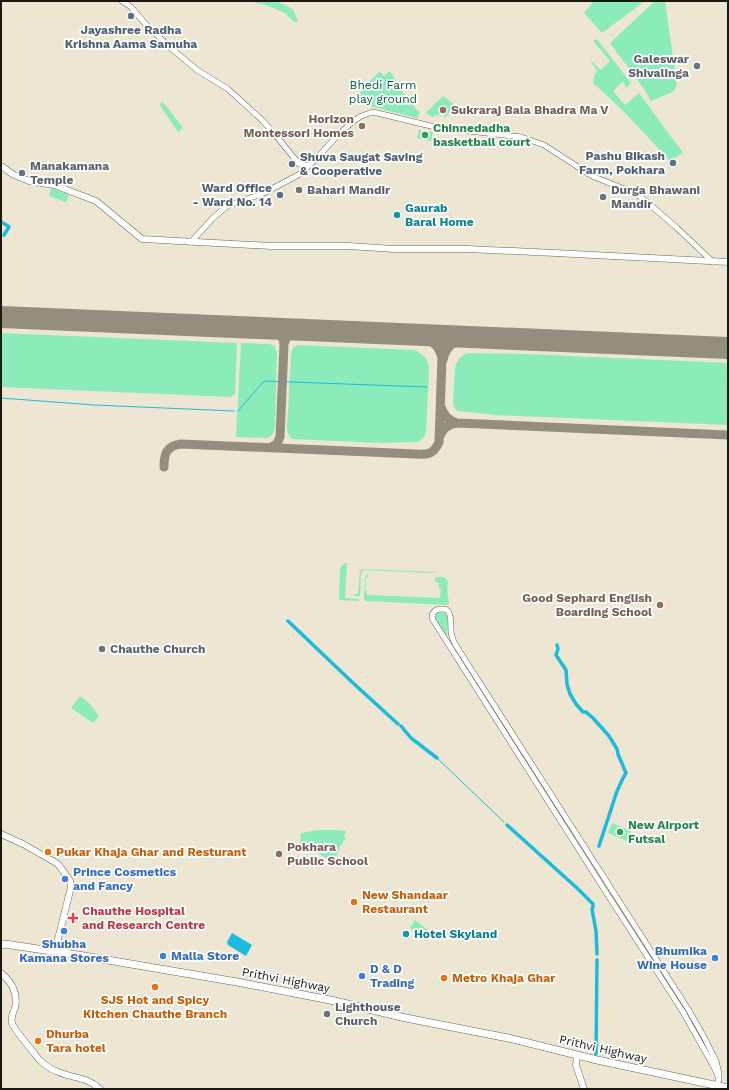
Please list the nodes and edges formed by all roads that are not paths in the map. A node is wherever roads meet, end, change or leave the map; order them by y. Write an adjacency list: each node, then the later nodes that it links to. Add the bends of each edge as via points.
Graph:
1 (122, 1): 2 (street, via 172,49 197,70 228,89 262,120 299,164)
2 (310, 165): 4 (street, via 300,174 264,193 227,206); 5 (street, via 351,122 373,112 435,127 521,137 544,145 592,176 641,197)
3 (1, 166): 4 (main road, via 29,181 54,185 96,201 142,239)
4 (191, 242): 5 (main road, via 467,249)
5 (713, 262): 6 (main road)
6 (728, 262)
7 (1, 834): 9 (main road, via 58,864 70,881 71,887 58,939)
8 (1, 945): 9 (highway, Prithvi Highway)
9 (59, 953): 11 (highway, Prithvi Highway, via 335,1001)
10 (1, 973): 14 (main road, via 15,992 12,1023 35,1055 58,1072 85,1080)
11 (577, 1055): 12 (highway, Prithvi Highway); 15 (main road, via 576,1065)
12 (718, 1083): 12 (street, via 715,1069 684,1012 434,620 432,616 436,610 445,609 449,612 455,644 688,1009 716,1061); 13 (highway, Prithvi Highway)
13 (728, 1088)
14 (100, 1089)
15 (584, 1089)

